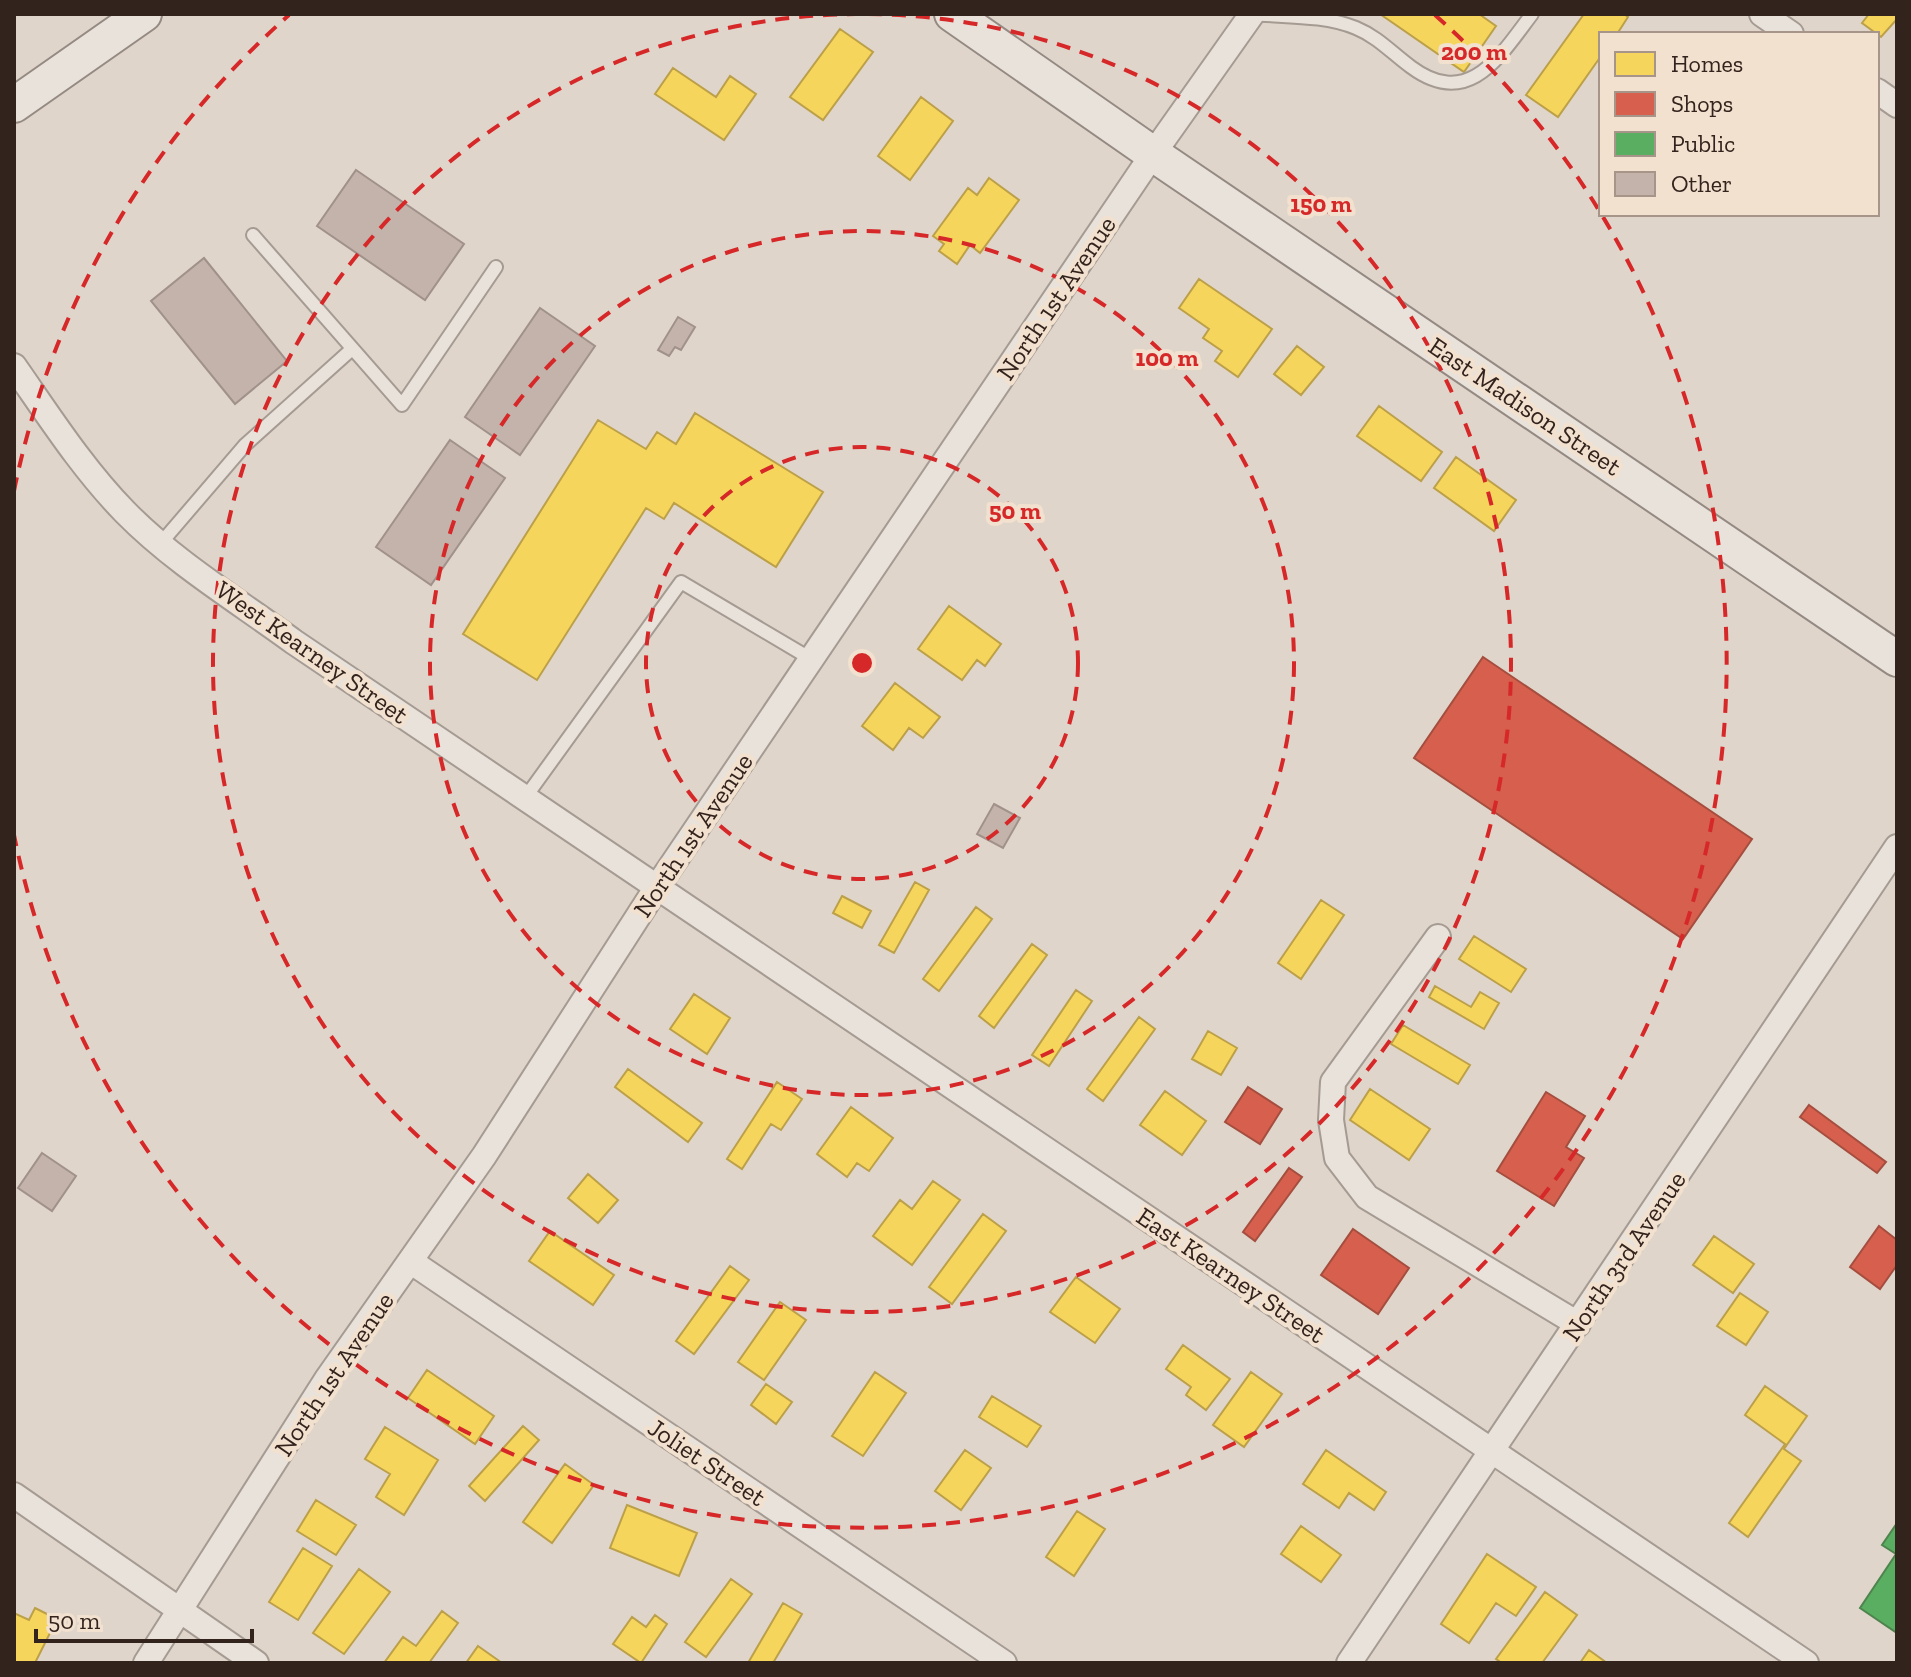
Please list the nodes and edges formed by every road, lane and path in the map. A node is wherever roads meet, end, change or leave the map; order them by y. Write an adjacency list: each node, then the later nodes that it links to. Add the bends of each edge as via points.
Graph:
1 (144, 14): 8 (main road)
2 (952, 14): 10 (main road, East Madison Street)
3 (1252, 14): 4 (lane, via 1336,21 1359,29 1429,80 1444,83 1487,71); 10 (street, North 1st Avenue)
4 (1532, 14)
5 (1762, 14): 6 (street)
6 (1788, 32)
7 (1879, 92): 9 (street)
8 (14, 105)
9 (1897, 105)
10 (1153, 154): 16 (street, North 1st Avenue); 17 (main road, East Madison Street)
11 (253, 235): 13 (lane)
12 (496, 267): 13 (lane, via 402,405)
13 (352, 349): 15 (lane, via 245,445)
14 (14, 366): 15 (street, West Kearney Street, via 73,452)
15 (161, 543): 18 (street, West Kearney Street, via 294,642)
16 (811, 659): 18 (lane, via 681,582); 20 (street, North 1st Avenue)
17 (1897, 659)
18 (525, 798): 20 (street, West Kearney Street)
19 (1897, 847): 23 (street, North 3rd Avenue)
20 (657, 887): 22 (street, North 1st Avenue); 24 (street, East Kearney Street)
21 (1438, 937): 23 (street, via 1333,1082 1337,1158 1367,1197)
22 (410, 1261): 26 (street, North 1st Avenue, via 327,1379); 29 (street, Joliet Street)
23 (1578, 1324): 24 (street, North 3rd Avenue)
24 (1493, 1452): 30 (street, North 3rd Avenue); 31 (street, East Kearney Street)
25 (14, 1495): 26 (street)
26 (179, 1611): 27 (street, North 1st Avenue); 28 (street)
27 (146, 1663)
28 (256, 1663)
29 (1004, 1663)
30 (1349, 1663)
31 (1806, 1663)

